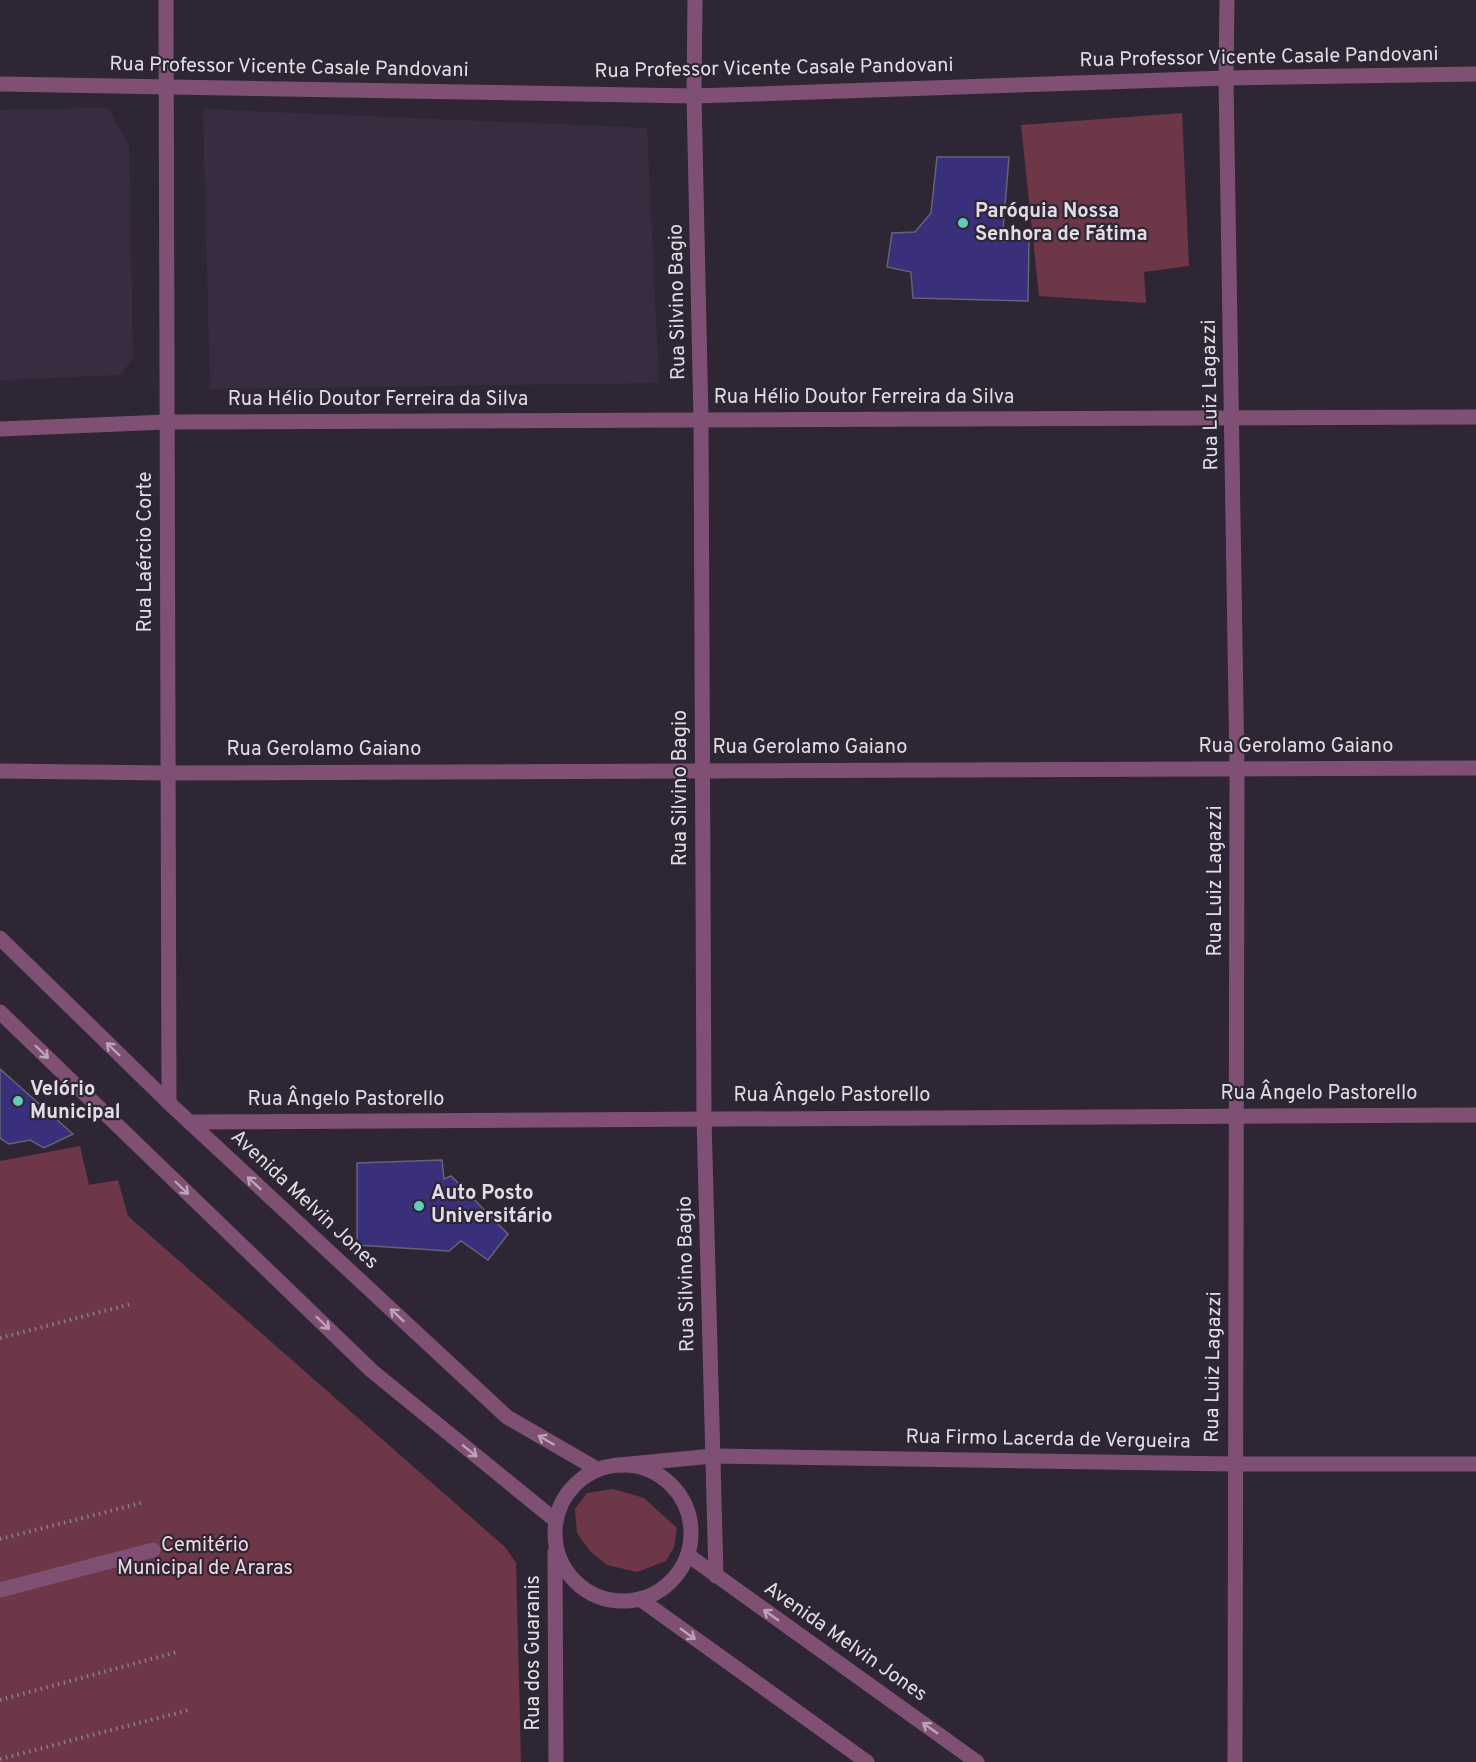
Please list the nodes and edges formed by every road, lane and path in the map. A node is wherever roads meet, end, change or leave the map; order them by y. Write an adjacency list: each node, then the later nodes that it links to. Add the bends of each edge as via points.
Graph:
1 (166, 0): 7 (street, Rua Laércio Corte)
2 (695, 0): 8 (street, Rua Silvino Bagio)
3 (1227, 0): 5 (street, Rua Luiz Lagazzi)
4 (1476, 74): 5 (street, Rua Professor Vicente Casale Pandovani)
5 (1226, 78): 8 (street, Rua Professor Vicente Casale Pandovani); 9 (street, Rua Luiz Lagazzi)
6 (0, 84): 7 (street, Rua Professor Vicente Casale Pandovani)
7 (166, 86): 8 (street, Rua Professor Vicente Casale Pandovani); 12 (street, Rua Laércio Corte)
8 (694, 96): 11 (street, Rua Silvino Bagio)
9 (1233, 417): 10 (street, Rua Hélio Doutor Ferreira da Silva); 11 (street, Rua Hélio Doutor Ferreira da Silva); 16 (street, Rua Luiz Lagazzi)
10 (1476, 417)
11 (701, 420): 12 (street, Rua Hélio Doutor Ferreira da Silva); 15 (street, Rua Silvino Bagio)
12 (166, 422): 13 (street, Rua Hélio Doutor Ferreira da Silva); 18 (street, Rua Laércio Corte)
13 (0, 429)
14 (1476, 768): 16 (street, Rua Gerolamo Gaiano)
15 (702, 769): 16 (street, Rua Gerolamo Gaiano); 18 (street, Rua Gerolamo Gaiano); 24 (street, Rua Silvino Bagio)
16 (1237, 769): 22 (street, Rua Luiz Lagazzi)
17 (0, 771): 18 (street, Rua Gerolamo Gaiano)
18 (167, 772): 21 (street, Rua Laércio Corte)
19 (0, 938): 21 (street, Avenida Melvin Jones, one-way to 19)
20 (0, 1011): 34 (street, one-way to 34, via 372,1371)
21 (169, 1103): 25 (street, Avenida Melvin Jones)
22 (1238, 1115): 23 (street, Rua Ângelo Pastorello); 24 (street, Rua Ângelo Pastorello); 29 (street, Rua Luiz Lagazzi)
23 (1476, 1115)
24 (704, 1118): 25 (street, Rua Ângelo Pastorello); 28 (street, Rua Silvino Bagio)
25 (189, 1122): 32 (street, Avenida Melvin Jones, one-way to 25, via 507,1417)
26 (130, 1304): 27 (path)
27 (0, 1338)
28 (713, 1456): 29 (street, Rua Firmo Lacerda de Vergueira); 31 (street, Rua Firmo Lacerda de Vergueira); 39 (street, Rua Silvino Bagio)
29 (1234, 1464): 30 (street, Rua Firmo Lacerda de Vergueira); 49 (street, Rua Luiz Lagazzi)
30 (1476, 1464)
31 (619, 1465): 32 (street); 38 (street, via 641,1467 661,1476 677,1492 688,1511 692,1533)
32 (597, 1469): 34 (street, via 577,1481 563,1499)
33 (145, 1502): 35 (path)
34 (555, 1520): 36 (street)
35 (0, 1539)
36 (555, 1543): 41 (street, via 562,1565 576,1583 595,1596 617,1601); 46 (street, Rua dos Guaranis)
37 (153, 1550): 40 (street)
38 (688, 1555): 39 (street, Avenida Melvin Jones); 41 (street, via 669,1583)
39 (716, 1576): 48 (street, Avenida Melvin Jones, one-way to 39)
40 (0, 1590)
41 (640, 1599): 47 (street, one-way to 47)
42 (177, 1652): 43 (path)
43 (0, 1700)
44 (189, 1710): 45 (path)
45 (0, 1759)
46 (556, 1762)
47 (867, 1762)
48 (978, 1762)
49 (1235, 1762)

